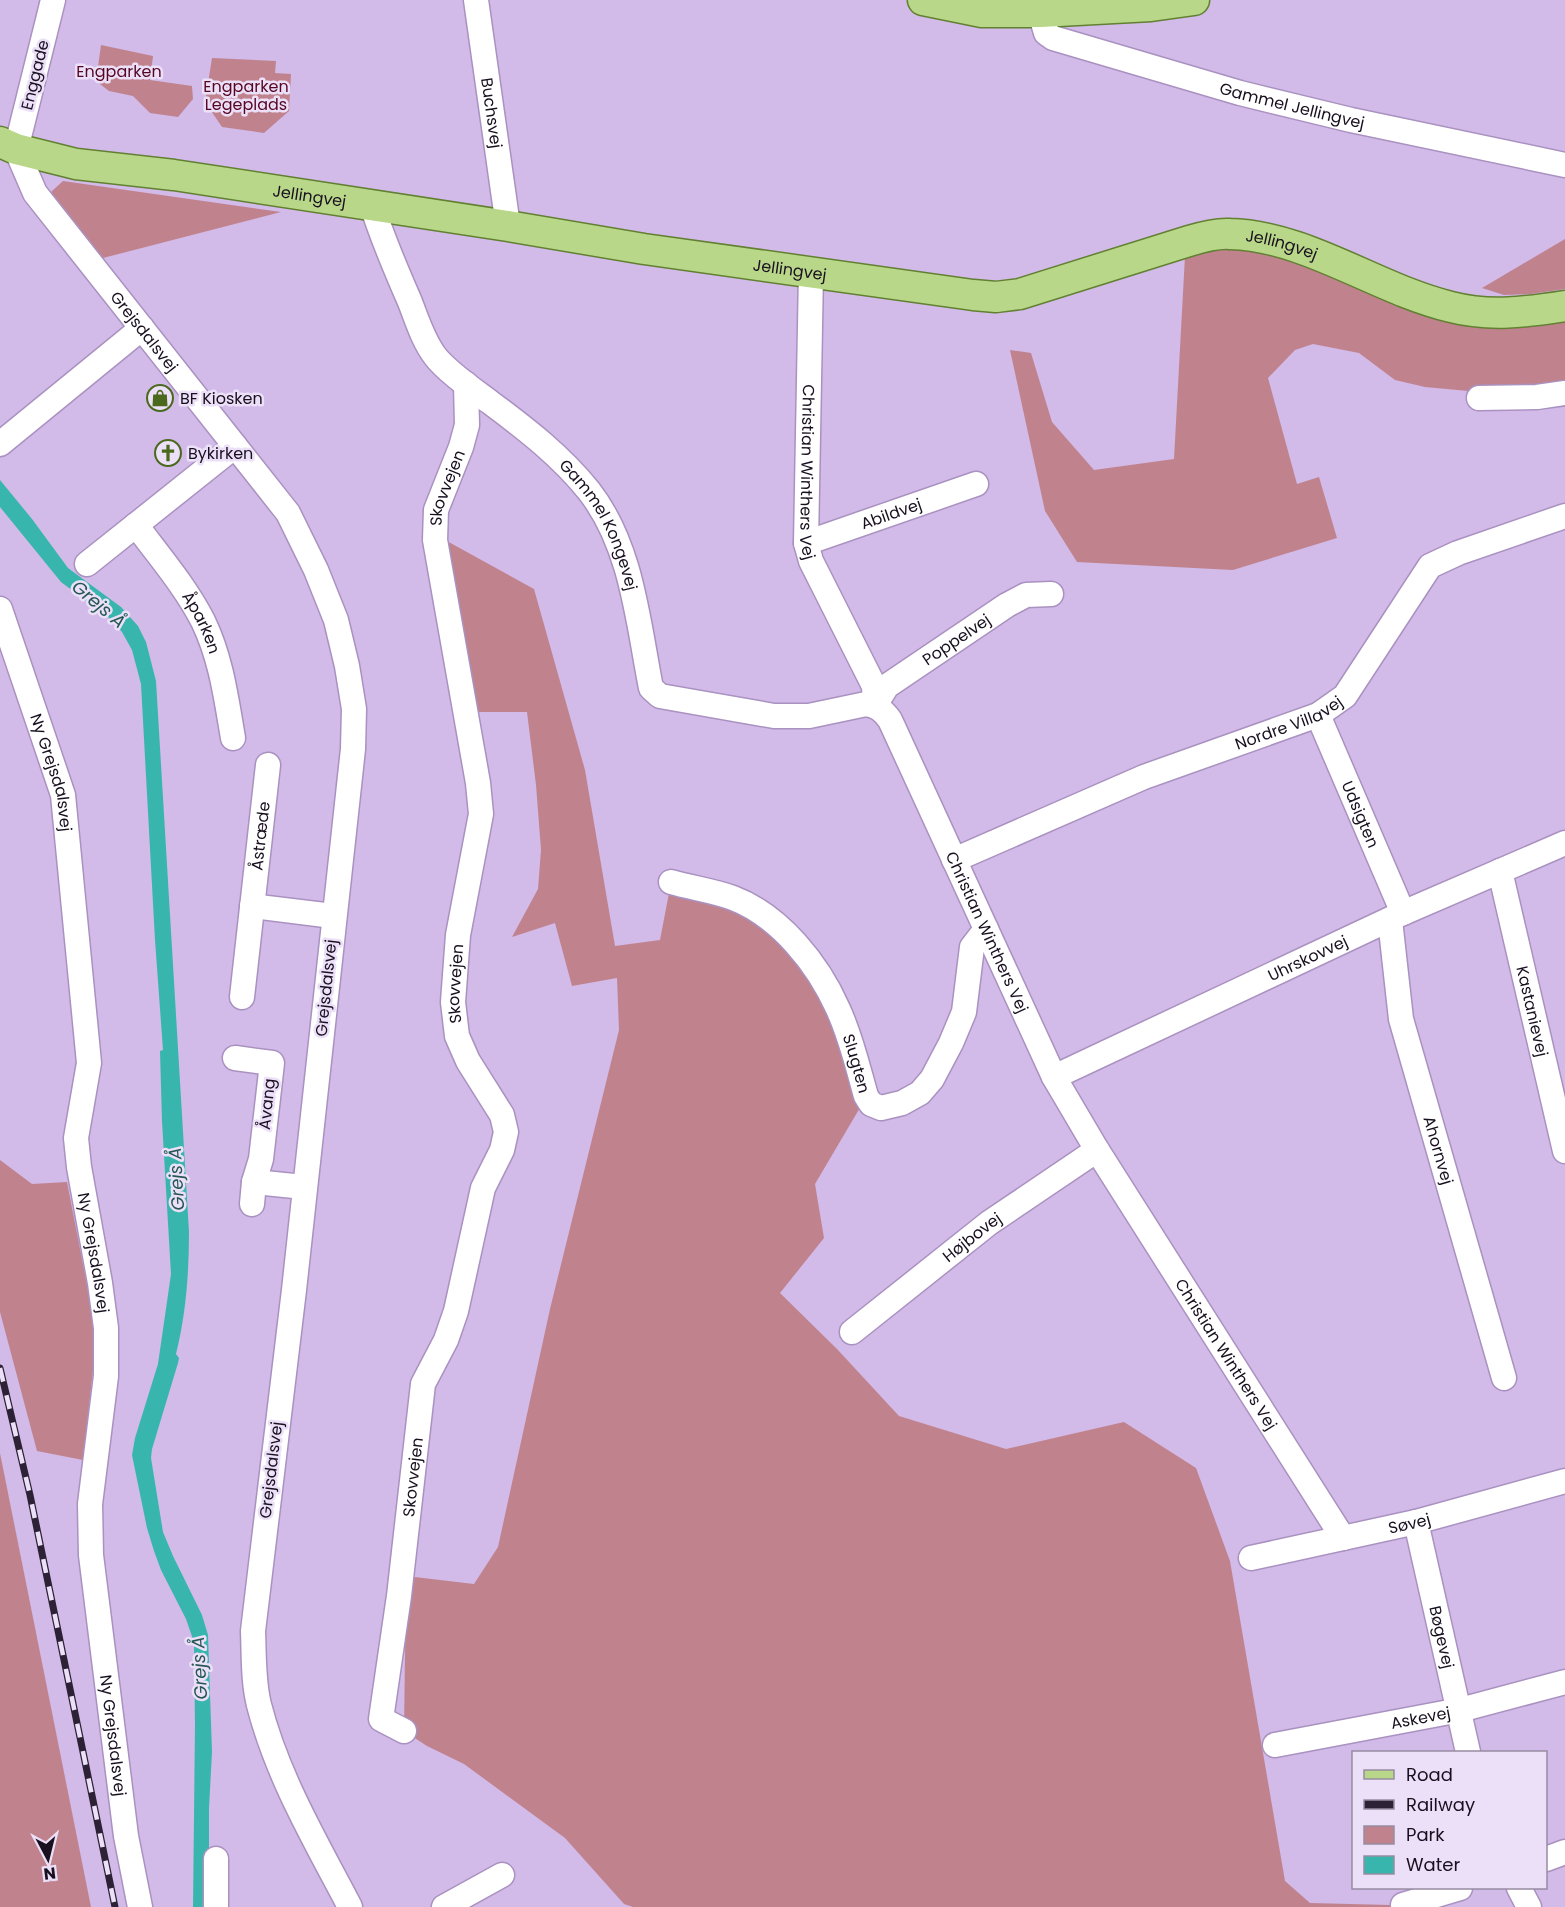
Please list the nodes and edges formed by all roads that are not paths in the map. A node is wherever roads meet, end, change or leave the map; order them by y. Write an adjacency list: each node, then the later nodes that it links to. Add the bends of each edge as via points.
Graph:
1 (53, 0): 7 (street, Enggade, via 26,110)
2 (476, 0): 10 (street, Buchsvej)
3 (923, 0): 6 (main road, via 982,12)
4 (1194, 0): 5 (main road)
5 (1150, 3): 6 (main road)
6 (1040, 12): 8 (street, Gammel Jellingvej, via 1046,33 1053,38 1240,93)
7 (8, 146): 9 (main road, Jellingvej, via 76,164); 13 (street, Grejsdalsvej, via 35,193)
8 (1565, 165)
9 (372, 205): 10 (main road, Jellingvej); 14 (street, Gammel Kongevej, via 423,335 435,357)
10 (508, 226): 11 (main road, Jellingvej)
11 (811, 272): 12 (main road, Jellingvej, via 996,297 1020,294 1206,236 1228,234 1292,245 1454,308 1514,313); 22 (street, Christian Winthers Vej)
12 (1565, 306)
13 (142, 328): 17 (street); 18 (street, Grejsdalsvej)
14 (465, 384): 26 (street, Gammel Kongevej, via 542,442 589,491 626,566 651,688 660,696 774,716 809,716); 52 (street, Skovvejen, via 467,425 436,510 435,540 481,814 459,935 453,1002 457,1036 502,1115 506,1132 502,1150 483,1188 456,1311 423,1384 381,1719)
15 (1565, 393): 16 (street)
16 (1479, 398)
17 (0, 444)
18 (235, 446): 21 (street); 35 (street, Grejsdalsvej, via 288,513 336,620 348,666 354,710 353,749)
19 (976, 484): 22 (street, Abildvej)
20 (1565, 516): 27 (street, Nordre Villavej, via 1430,566 1344,696)
21 (136, 525): 23 (street); 28 (street, Åparken, via 202,620 224,681)
22 (806, 543): 26 (street, Christian Winthers Vej, via 811,561 874,686)
23 (87, 564)
24 (1051, 594): 26 (street, Poppelvej, via 1026,595 1007,605 887,686)
25 (0, 609): 62 (street, Ny Grejsdalsvej, via 63,795 89,1063 76,1138 106,1328 106,1376 90,1504 91,1555 126,1836)
26 (875, 705): 31 (street, Christian Winthers Vej, via 890,720)
27 (1318, 715): 31 (street, Nordre Villavej, via 1144,777); 36 (street, Udsigten)
28 (233, 738)
29 (268, 765): 34 (street, Åstræde)
30 (1565, 843): 32 (street, Uhrskovvej)
31 (954, 860): 37 (street, Christian Winthers Vej)
32 (1500, 871): 36 (street, Uhrskovvej); 42 (street, Kastanievej)
33 (671, 882): 37 (street, Slugten, via 734,898 762,913 790,936 818,973 838,1009 866,1096 871,1104 881,1108 920,1093 932,1079 964,1012 972,946)
34 (252, 906): 35 (street); 38 (street, Åstræde)
35 (333, 916): 43 (street, Grejsdalsvej)
36 (1396, 916): 40 (street, Uhrskovvej); 45 (street, Ahornvej, via 1401,1019)
37 (986, 929): 40 (street, Christian Winthers Vej)
38 (242, 996)
39 (235, 1058): 43 (street, Åvang, via 272,1063 261,1160 253,1193)
40 (1054, 1077): 41 (street, Christian Winthers Vej)
41 (1097, 1150): 44 (street, Højbovej, via 989,1223); 48 (street, Christian Winthers Vej)
42 (1565, 1151)
43 (304, 1187): 64 (street, Grejsdalsvej, via 253,1631 254,1673 258,1703 271,1744 298,1808)
44 (852, 1332)
45 (1504, 1378)
46 (1565, 1481): 47 (street, Søvej)
47 (1416, 1522): 48 (street, Søvej); 51 (street, Bøgevej)
48 (1343, 1538): 49 (street, Søvej)
49 (1251, 1558)
50 (1565, 1682): 51 (street, Askevej)
51 (1460, 1710): 53 (street, Askevej); 54 (street, Bøgevej)
52 (404, 1731)
53 (1275, 1745)
54 (1468, 1751)
55 (1565, 1852): 56 (street)
56 (1547, 1858)
57 (216, 1859): 63 (street)
58 (502, 1875): 65 (street)
59 (1454, 1889): 61 (street)
60 (1520, 1889): 66 (street)
61 (1403, 1905)
62 (140, 1907)
63 (216, 1907)
64 (350, 1907)
65 (444, 1907)
66 (1529, 1907)

